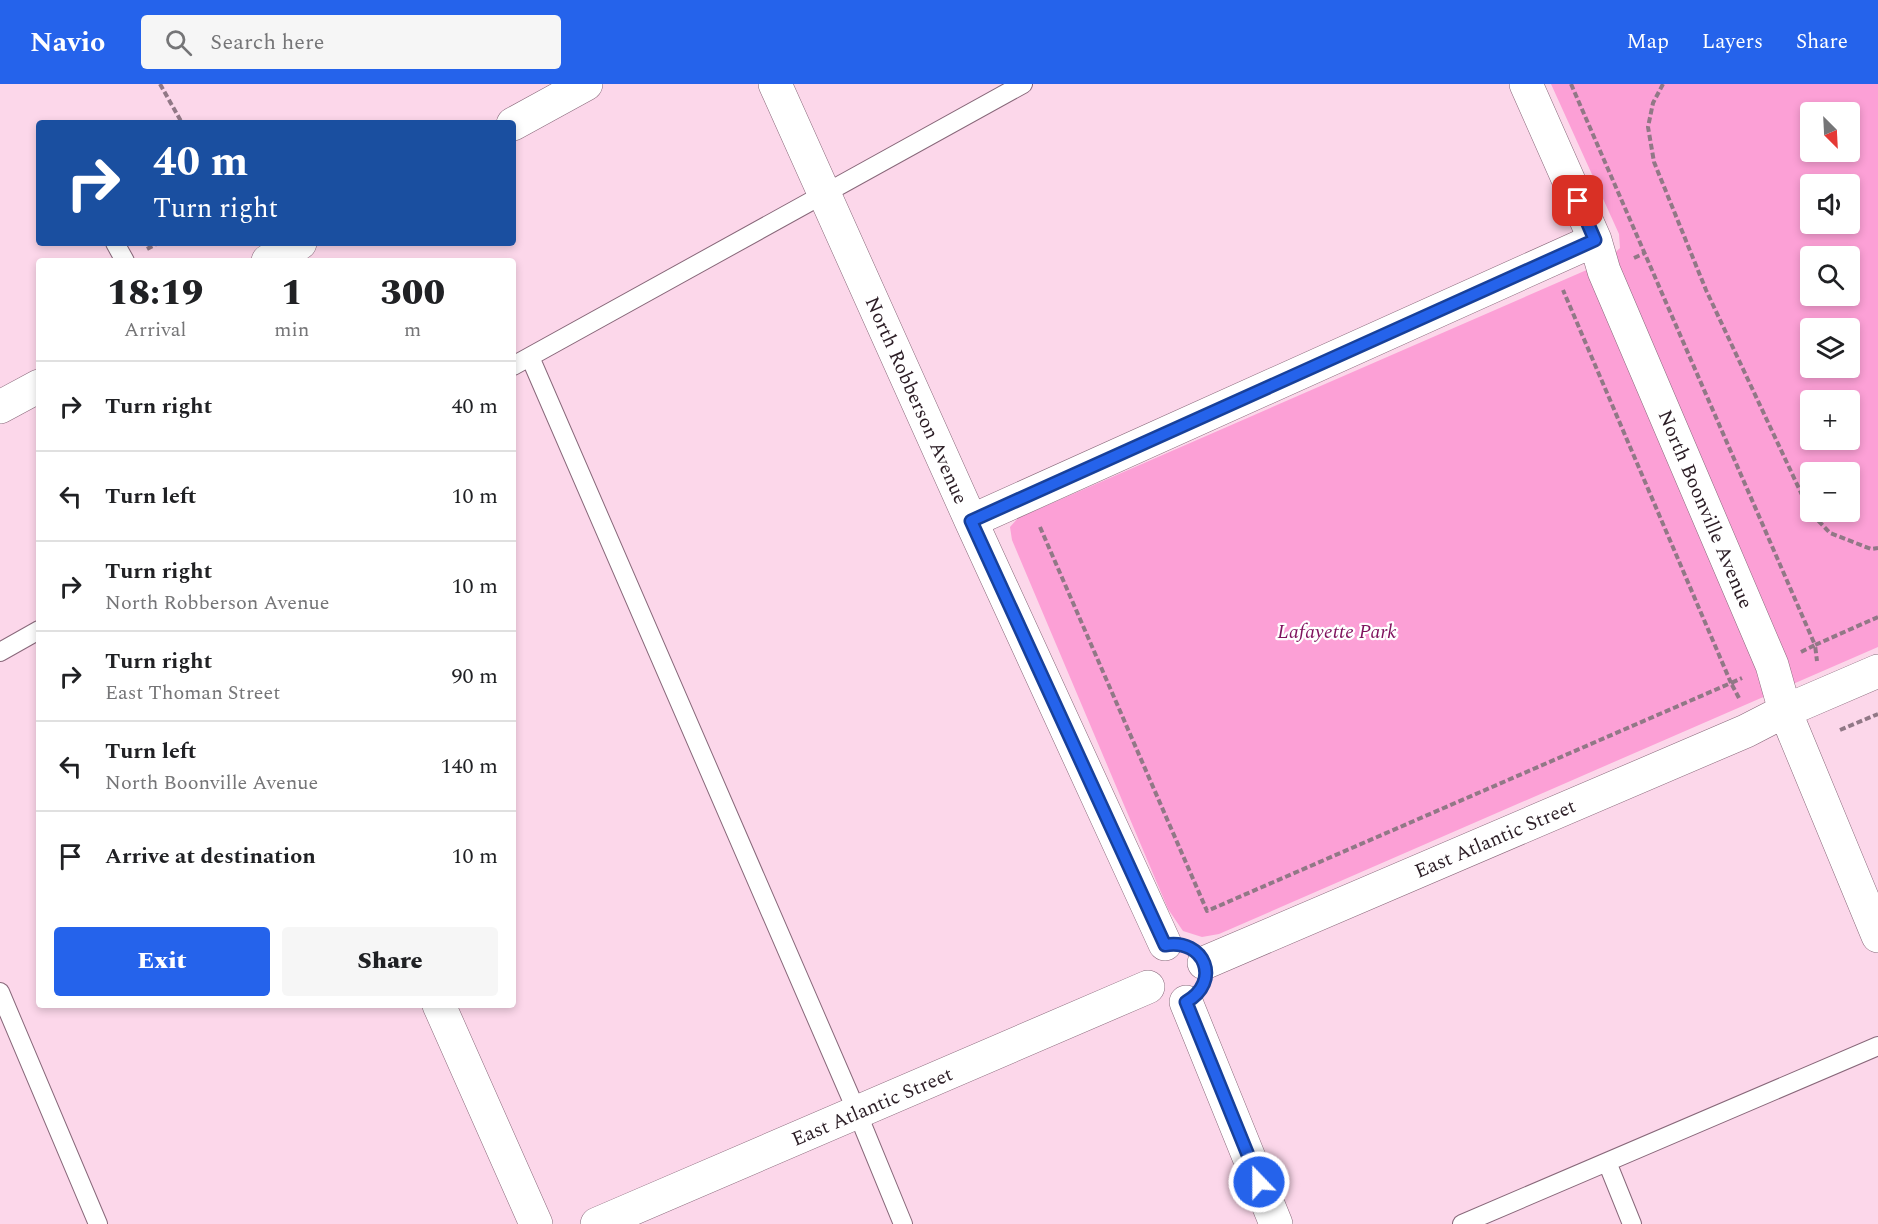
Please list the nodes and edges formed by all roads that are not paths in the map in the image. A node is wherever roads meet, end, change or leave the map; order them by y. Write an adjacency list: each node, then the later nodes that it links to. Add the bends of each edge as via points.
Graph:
1 (586, 84): 5 (street)
2 (775, 84): 6 (street, North Robberson Avenue)
3 (1023, 84): 6 (lane)
4 (1526, 84): 8 (street, North Boonville Avenue)
5 (516, 122)
6 (824, 194): 10 (lane); 14 (street, North Robberson Avenue)
7 (295, 246): 9 (street)
8 (1600, 255): 14 (street); 18 (street, North Boonville Avenue, via 1772,665)
9 (273, 258)
10 (530, 357): 11 (lane); 27 (lane)
11 (516, 364)
12 (36, 388): 13 (street)
13 (0, 407)
14 (971, 521): 20 (street, North Robberson Avenue)
15 (36, 632): 16 (lane)
16 (0, 652)
17 (1878, 671): 18 (street, East Atlantic Street)
18 (1785, 711): 19 (street, North Boonville Avenue); 21 (street, East Atlantic Street)
19 (1878, 936)
20 (1165, 945): 21 (street, via 1185,944); 22 (street, via 1147,962)
21 (1204, 963): 24 (street, via 1204,983)
22 (1148, 987): 24 (street, via 1167,1002); 27 (street, East Atlantic Street)
23 (0, 992): 29 (lane)
24 (1186, 1002): 33 (street)
25 (440, 1008): 30 (street)
26 (1878, 1046): 28 (lane)
27 (857, 1112): 31 (street, East Atlantic Street); 32 (lane)
28 (1607, 1162): 34 (lane); 35 (lane)
29 (98, 1224)
30 (536, 1224)
31 (597, 1224)
32 (903, 1224)
33 (1276, 1224)
34 (1462, 1224)
35 (1632, 1224)

